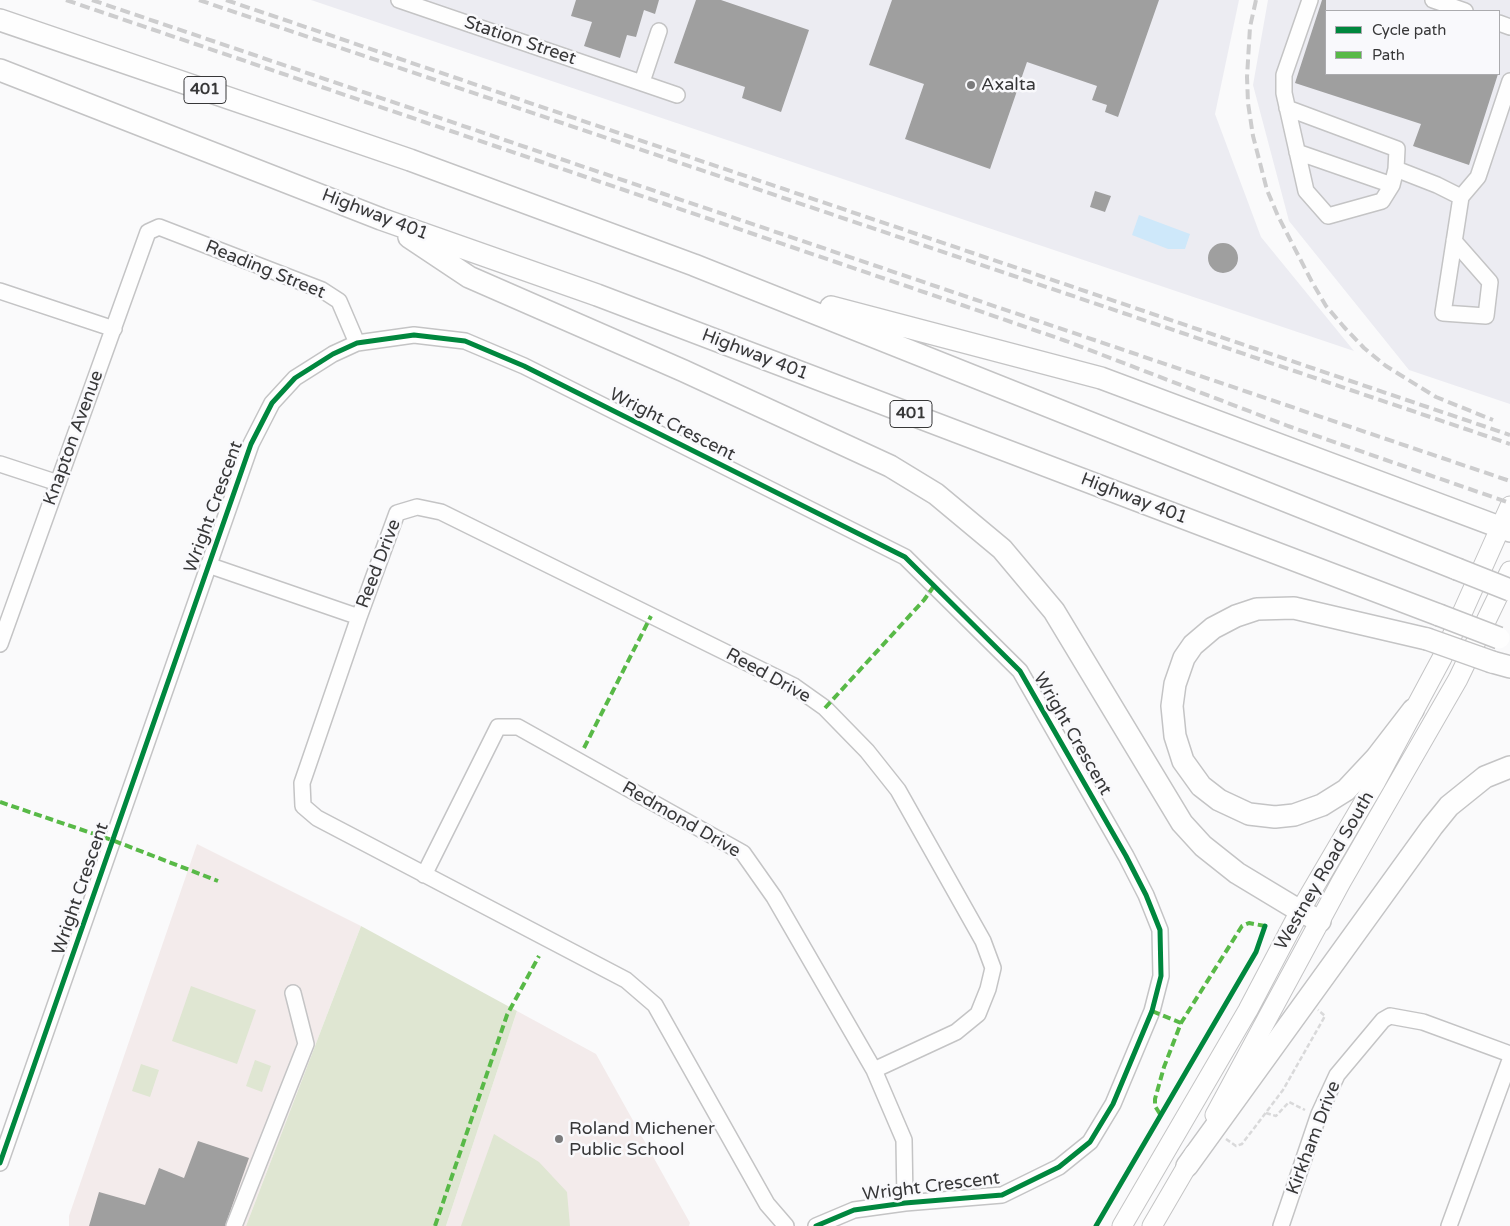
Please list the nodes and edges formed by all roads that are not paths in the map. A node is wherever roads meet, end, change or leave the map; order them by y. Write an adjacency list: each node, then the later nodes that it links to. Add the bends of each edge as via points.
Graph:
1 (399, 0): 9 (street, Station Street)
2 (1310, 0): 11 (street, via 1284,74)
3 (1433, 0): 4 (street)
4 (1462, 10)
5 (0, 20): 19 (highway, 401, via 410,160)
6 (659, 31): 9 (street)
7 (0, 70): 16 (highway, Highway 401 / 401)
8 (1510, 81): 15 (street, via 1478,177)
9 (642, 82): 10 (street, Station Street)
10 (677, 95)
11 (1287, 108): 12 (street); 13 (street, via 1397,149)
12 (1297, 152): 14 (street); 14 (street, via 1306,191 1328,216 1382,201)
13 (1396, 169): 14 (street); 15 (street)
14 (1392, 185)
15 (1461, 197): 18 (street)
16 (382, 219): 32 (highway, Highway 401 / 401, bridge, via 607,298); 37 (highway, via 470,277 890,466 936,494 1002,549 1054,611 1182,823 1203,846 1237,873)
17 (148, 232): 21 (street, Knapton Avenue); 22 (street, Reading Street, via 159,227 322,290 339,301)
18 (1454, 241): 18 (street, via 1444,313 1486,316 1490,282)
19 (694, 265): 26 (highway, via 826,306 1101,378); 29 (highway, 401, bridge)
20 (0, 292): 21 (street)
21 (114, 329): 24 (street, Knapton Avenue)
22 (357, 342): 27 (street, Wright Crescent, via 295,378 272,403 251,444); 45 (street, Wright Crescent, via 414,335 465,341 524,366 906,557 1020,671 1146,895 1160,930 1161,976 1149,1020 1113,1104 1090,1142 1059,1168 1002,1195)
23 (0, 464): 24 (street)
24 (58, 483): 31 (street, Knapton Avenue)
25 (1510, 506): 26 (main road, Westney Road South)
26 (1506, 529): 34 (main road, Westney Road South)
27 (208, 564): 30 (street); 43 (street, Wright Crescent)
28 (1510, 571): 38 (main road, Westney Road South, via 1458,679)
29 (1510, 590)
30 (359, 617): 36 (street, Reed Drive, via 302,784 303,806 317,818); 42 (street, Reed Drive, via 397,513 417,507 441,512 733,655 794,686 825,708 867,751 898,790 983,941 993,968 978,1014 956,1032)
31 (1, 637)
32 (1504, 640)
33 (1501, 664): 34 (highway, bridge, via 1427,639 1294,608 1257,609 1213,628 1193,645 1184,658 1175,684 1172,706 1175,736 1183,760 1201,786 1219,800 1249,814 1275,817 1294,815 1322,805 1346,790)
34 (1413, 710): 37 (main road, Westney Road South, via 1375,783)
35 (1510, 768): 44 (highway, via 1485,777 1449,806)
36 (424, 875): 42 (street, Redmond Drive, via 498,727 518,727 743,853 774,897); 47 (street, Reed Drive, via 626,980 655,1005 767,1204)
37 (1300, 911): 38 (highway); 49 (main road, Westney Road South, via 1248,1010)
38 (1320, 921): 44 (main road, Westney Road South)
39 (293, 993): 46 (street, via 306,1044)
40 (1510, 1054): 51 (street, Kirkham Drive, via 1423,1022 1390,1016 1383,1020 1337,1075)
41 (1510, 1060): 52 (street)
42 (874, 1070): 45 (street, Redmond Drive, via 904,1140)
43 (0, 1163)
44 (1187, 1166): 50 (main road, Westney Road South)
45 (905, 1203): 48 (street, Wright Crescent, via 854,1210)
46 (234, 1226)
47 (786, 1226)
48 (816, 1226)
49 (1122, 1226)
50 (1152, 1226)
51 (1281, 1226)
52 (1449, 1226)

